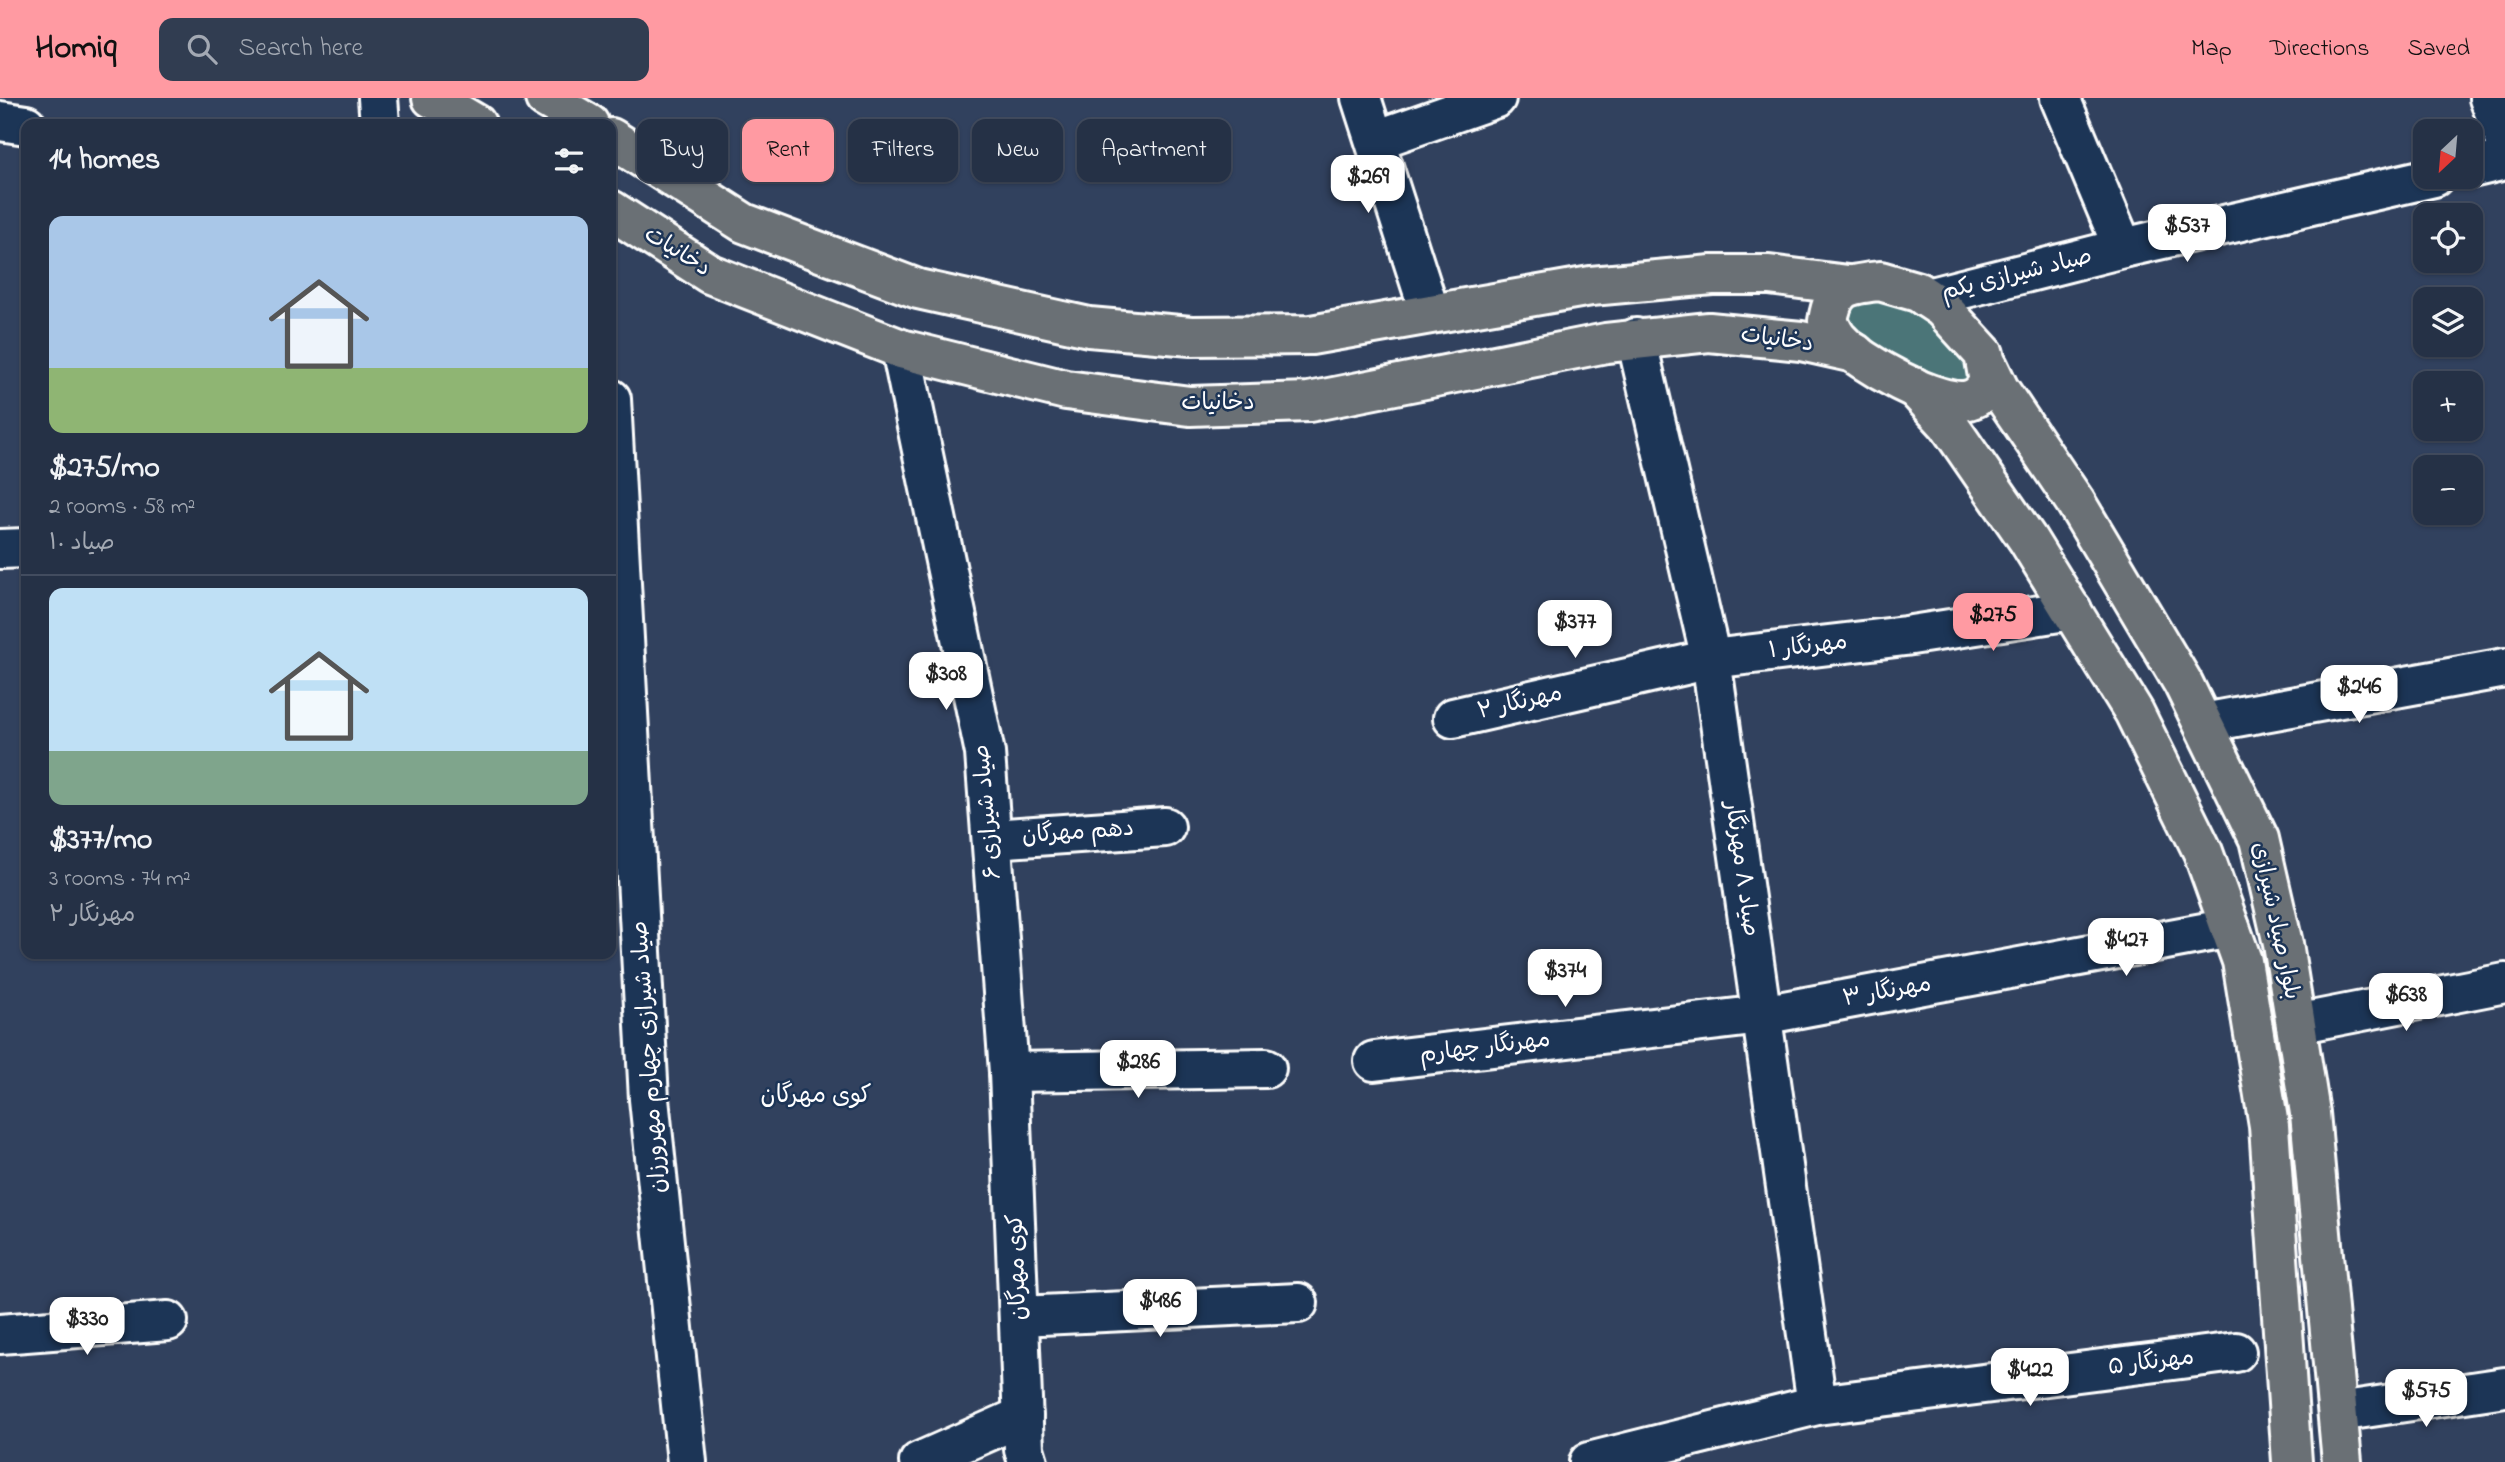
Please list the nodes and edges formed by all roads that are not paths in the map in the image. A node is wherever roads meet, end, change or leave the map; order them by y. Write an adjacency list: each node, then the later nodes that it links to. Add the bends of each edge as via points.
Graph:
1 (377, 98): 8 (street)
2 (432, 98): 9 (main road)
3 (1360, 98): 14 (street)
4 (1496, 98): 14 (street)
5 (2060, 98): 20 (street)
6 (2489, 98): 13 (street)
7 (548, 109): 10 (main road)
8 (379, 119)
9 (468, 119)
10 (575, 119)
11 (0, 121): 12 (street)
12 (21, 124)
13 (2505, 139)
14 (1376, 140): 23 (street)
15 (616, 141): 23 (main road, via 744,223 918,289 1089,327 1191,336 1311,335)
16 (2505, 160): 17 (street)
17 (2483, 165)
18 (2413, 182): 20 (street, صیاد شیرازی یکم)
19 (616, 213): 25 (main road, دخانیات, via 710,274)
20 (2123, 248): 22 (street, صیاد شیرازی یکم)
21 (1848, 285): 22 (main road, via 1880,281); 23 (main road, via 1769,275 1712,275 1591,286); 26 (main road, via 1831,301 1828,321 1839,340)
22 (1927, 298): 27 (main road, بلوار صیاد شیرازی, via 1961,328 1984,354)
23 (1430, 313)
24 (1636, 338): 25 (main road, دخانیات, via 1309,402 1190,406 1066,390); 26 (main road, دخانیات, via 1709,332 1801,341); 33 (street, صیاد ۸ مهرنگار)
25 (901, 349): 38 (street, ۶ صیاد شیرازی, via 985,754)
26 (1855, 353): 28 (main road)
27 (1988, 366): 28 (main road, via 1989,383 1980,396 1967,401); 36 (main road, بلوار صیاد شیرازی, via 2098,539)
28 (1914, 387): 32 (main road, بلوار صیاد شیرازی, via 1948,424)
29 (616, 546): 55 (street, صیاد شیرازی چهارم مهرورزان, via 649,1099)
30 (0, 548): 31 (street)
31 (21, 548)
32 (2072, 610): 33 (street, ۱ مهرنگار); 39 (main road, بلوار صیاد شیرازی, via 2140,723 2203,852)
33 (1711, 659): 35 (street, مهرنگار ۲); 41 (street, صیاد ۸ مهرنگار)
34 (2505, 668): 36 (street)
35 (1453, 718)
36 (2203, 723): 42 (main road, بلوار صیاد شیرازی, via 2259,839)
37 (1165, 827): 38 (street, دهم مهرگان)
38 (992, 839): 45 (street, ۶ صیاد شیرازی)
39 (2230, 928): 41 (street, مهرنگار ۳); 59 (main road, بلوار صیاد شیرازی, via 2242,961 2269,1126)
40 (2505, 984): 42 (street)
41 (1762, 1015): 43 (street, مهرنگار چهارم); 52 (street, صیاد ۸ مهرنگار)
42 (2296, 1024): 53 (main road, بلوار صیاد شیرازی, via 2311,1114)
43 (1374, 1062)
44 (1266, 1068): 45 (street)
45 (1009, 1072): 47 (street, کوی مهرگان)
46 (1298, 1303): 47 (street)
47 (1020, 1316): 54 (street, کوی مهرگان)
48 (168, 1321): 49 (street)
49 (0, 1334)
50 (2236, 1352): 52 (street, ۵ مهرنگار)
51 (2505, 1387): 53 (street)
52 (1817, 1405): 58 (street, ۵ مهرنگار)
53 (2338, 1412): 60 (main road, بلوار صیاد شیرازی)
54 (1023, 1416): 56 (street); 57 (street, کوی مهرگان)
55 (687, 1462)
56 (919, 1462)
57 (1028, 1462)
58 (1589, 1462)
59 (2292, 1462)
60 (2342, 1462)

